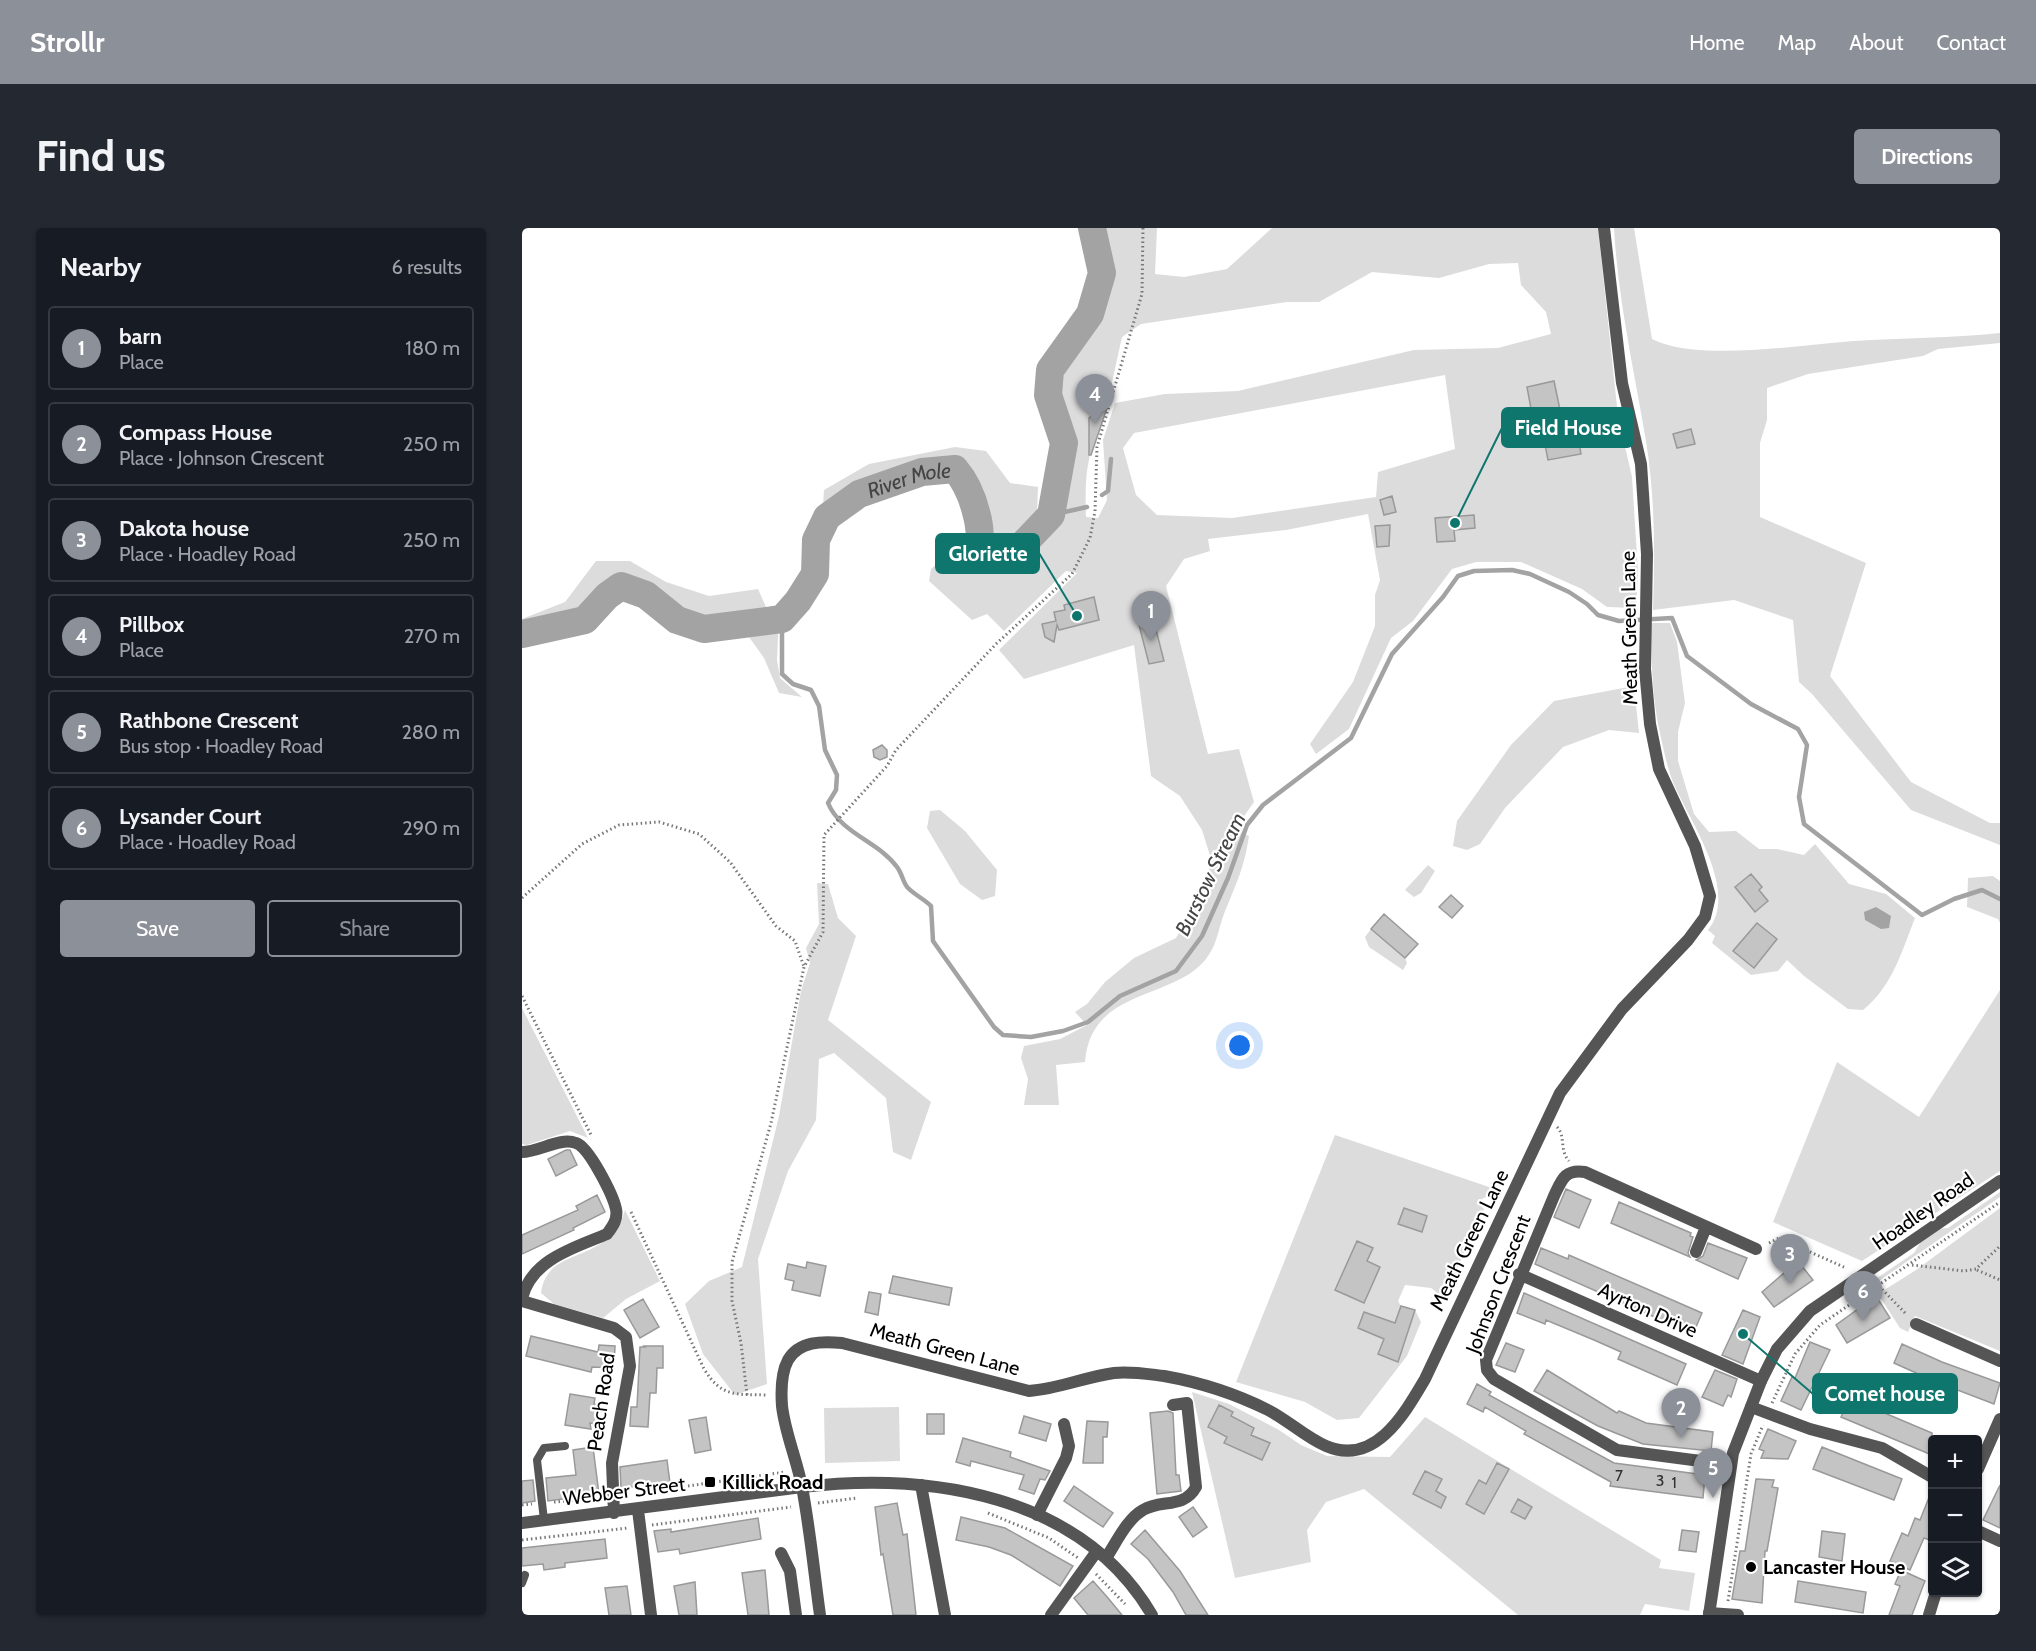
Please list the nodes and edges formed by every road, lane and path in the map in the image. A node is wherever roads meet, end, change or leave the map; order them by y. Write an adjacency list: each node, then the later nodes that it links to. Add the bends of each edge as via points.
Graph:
1 (1143, 228): 4 (path, via 1142,294 1097,447 1090,538 1072,574 996,644 896,750 887,766 824,835 823,932)
2 (1604, 228): 6 (street, Meath Green Lane, via 1622,383 1641,464 1647,544 1645,669 1650,724 1659,769 1695,846 1710,896 1705,917 1623,1009 1560,1093)
3 (522, 898): 4 (path, via 582,844 619,825 659,822 699,834 730,862 776,926 795,941)
4 (804, 967): 27 (path, via 771,1123 732,1262 732,1301)
5 (522, 996): 7 (path)
6 (1546, 1122): 9 (path, via 1560,1129 1562,1149); 28 (street, Meath Green Lane, via 1425,1379 1391,1429 1363,1448 1326,1446 1252,1402 1167,1377 1113,1373 1029,1391 828,1341 794,1352 787,1362)
7 (597, 1146)
8 (522, 1152): 23 (street, via 576,1142 586,1149 616,1210 615,1224 607,1234 539,1267 528,1280)
9 (1573, 1170): 13 (street); 20 (street, Johnson Crescent, via 1564,1175)
10 (2000, 1181): 26 (street, Hoadley Road, via 1810,1311 1777,1349)
11 (2000, 1202): 17 (path)
12 (630, 1210): 27 (path, via 714,1385 735,1395)
13 (1706, 1227): 15 (street); 16 (street)
14 (2000, 1246): 19 (path)
15 (1756, 1250): 18 (path, via 1779,1238)
16 (1696, 1252)
17 (1910, 1265): 19 (path); 22 (path)
18 (1846, 1268)
19 (1976, 1269): 21 (path)
20 (1519, 1274): 26 (street, Ayrton Drive); 37 (street, Johnson Crescent, via 1486,1360 1494,1379 1617,1450)
21 (2000, 1280)
22 (1879, 1286): 24 (path); 29 (path, via 1820,1325 1796,1354)
23 (522, 1299): 43 (street, Peach Road, via 614,1328 626,1337 630,1366 612,1463)
24 (1916, 1324): 25 (street)
25 (2000, 1361)
26 (1761, 1381): 31 (street, Hoadley Road)
27 (747, 1395): 28 (path)
28 (782, 1395): 38 (street, Meath Green Lane)
29 (1772, 1404)
30 (1173, 1405): 61 (street, via 1187,1403 1197,1487 1185,1501 1144,1508)
31 (1751, 1407): 37 (street, Hoadley Road); 39 (street, via 1810,1429 1882,1448)
32 (2000, 1419): 36 (street)
33 (1764, 1423): 72 (path, via 1751,1454)
34 (1064, 1424): 52 (street, via 1069,1446 1066,1458)
35 (565, 1446): 45 (lane, via 544,1448 537,1460)
36 (1982, 1458)
37 (1731, 1465): 65 (street, Hoadley Road)
38 (798, 1470): 41 (path); 42 (street, Meath Green Lane)
39 (1928, 1475)
40 (921, 1485): 42 (street, via 862,1482); 52 (street, via 999,1499); 69 (street)
41 (681, 1487)
42 (802, 1487): 49 (street, Webber Street); 68 (street, Meath Green Lane)
43 (612, 1497): 45 (path); 51 (street, Peach Road)
44 (858, 1498): 46 (path)
45 (542, 1503): 47 (path); 53 (lane)
46 (816, 1504)
47 (522, 1505)
48 (793, 1507): 55 (path)
49 (638, 1510): 51 (street, Webber Street); 66 (street)
50 (986, 1512): 62 (path, via 1049,1538)
51 (614, 1513): 53 (street, Webber Street)
52 (1037, 1515): 61 (street, via 1070,1531)
53 (544, 1520): 54 (street, Webber Street)
54 (522, 1523)
55 (650, 1526)
56 (629, 1528): 58 (path)
57 (1982, 1533): 59 (street)
58 (522, 1540)
59 (2000, 1541)
60 (781, 1553): 67 (street, via 790,1571)
61 (1102, 1554): 62 (street); 71 (street)
62 (1087, 1565): 64 (path); 70 (street)
63 (1935, 1597): 73 (street)
64 (1129, 1607)
65 (1709, 1614): 72 (street)
66 (651, 1615)
67 (796, 1615)
68 (820, 1615)
69 (945, 1615)
70 (1051, 1615)
71 (1152, 1615)
72 (1732, 1615)
73 (1929, 1615)

